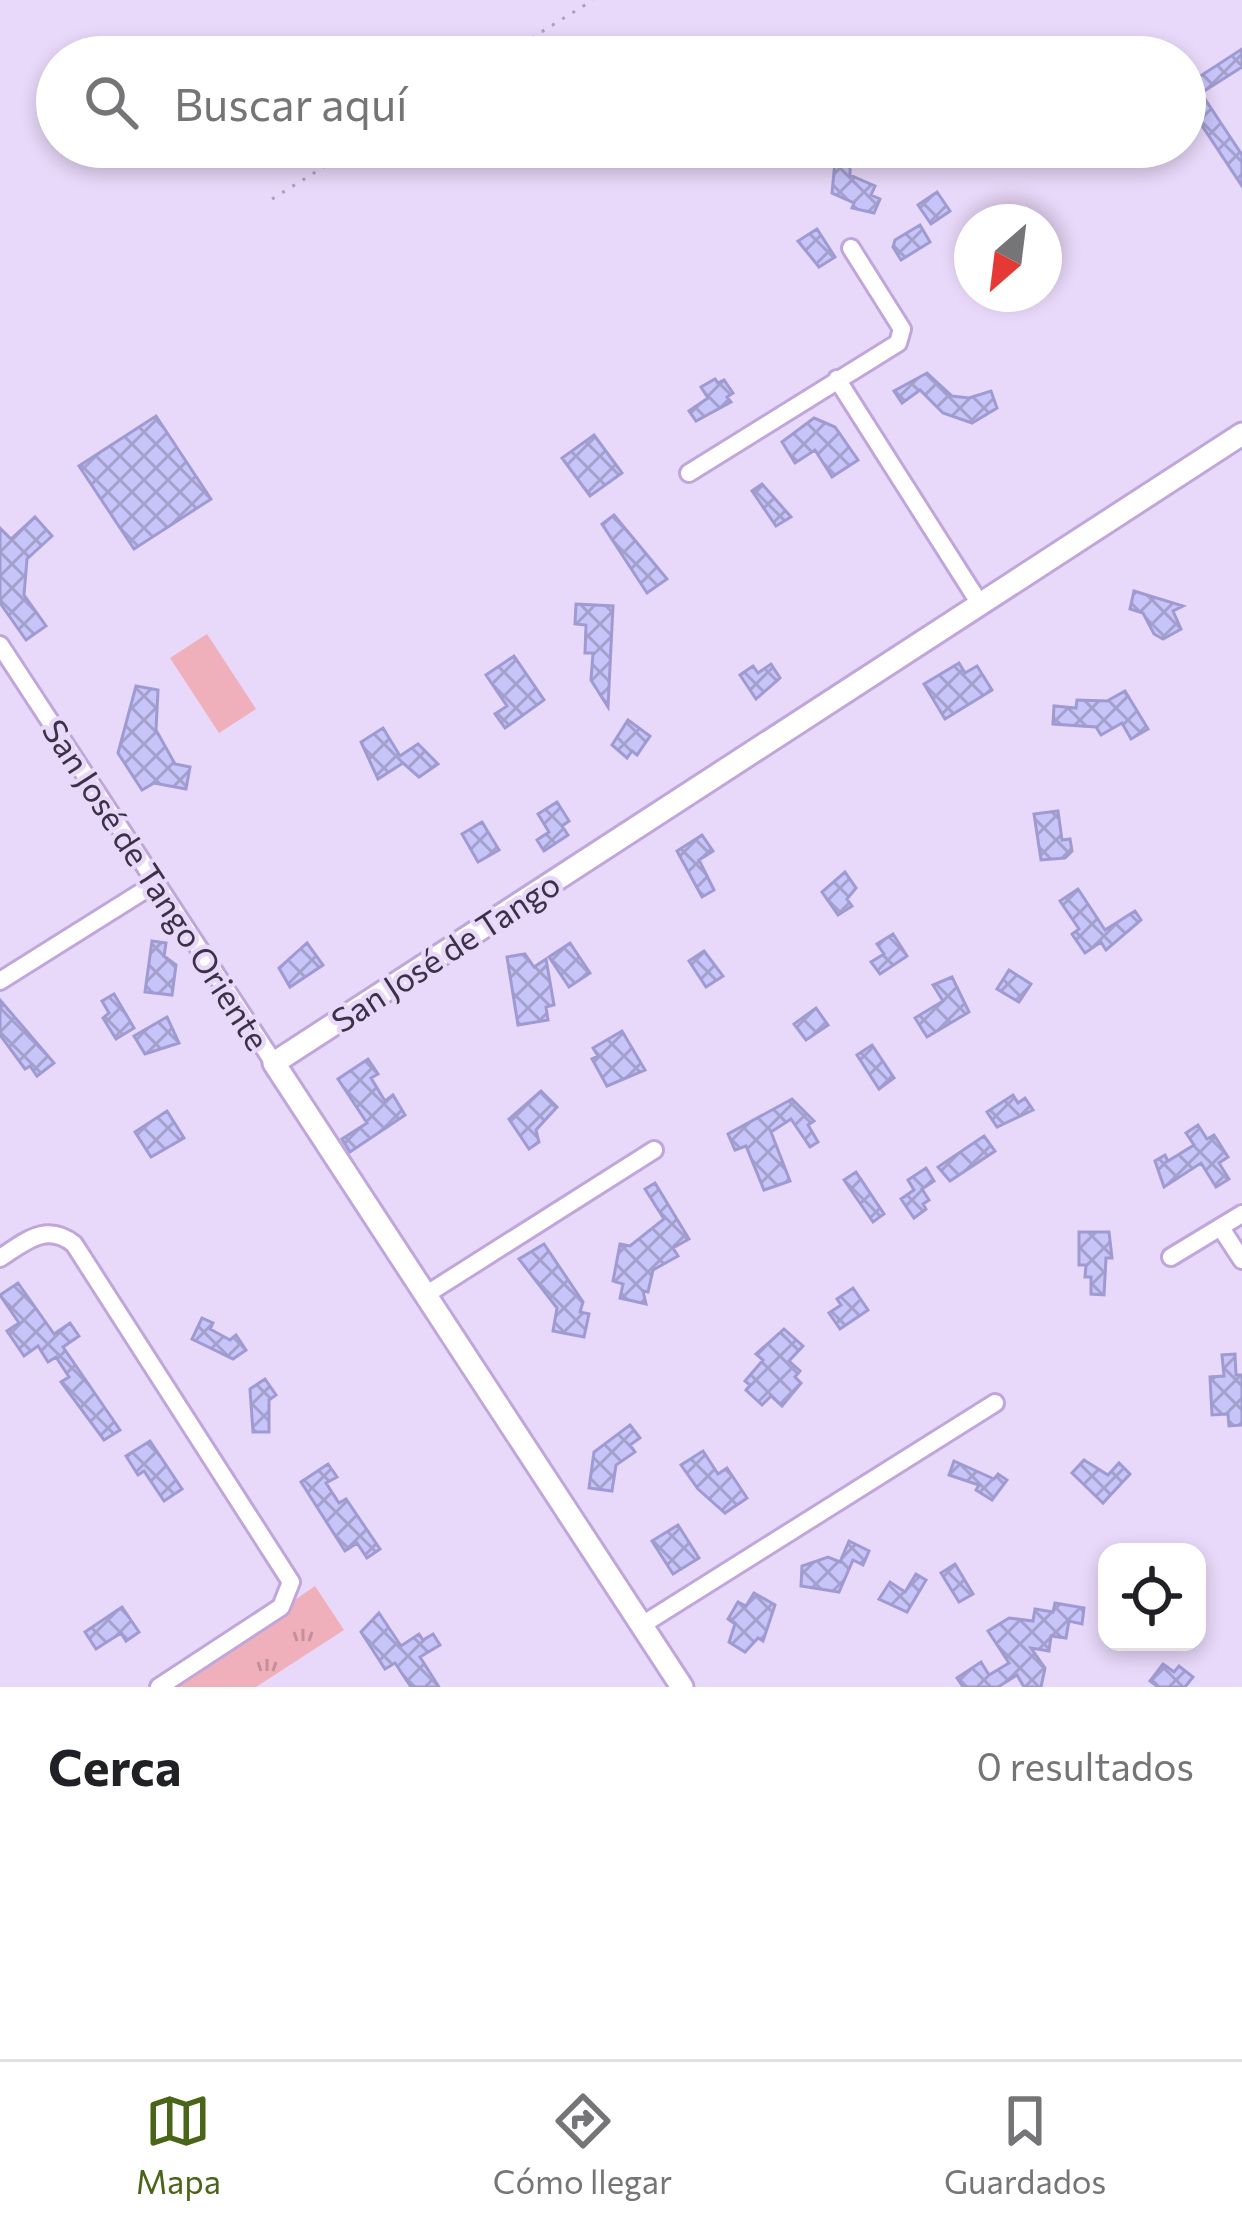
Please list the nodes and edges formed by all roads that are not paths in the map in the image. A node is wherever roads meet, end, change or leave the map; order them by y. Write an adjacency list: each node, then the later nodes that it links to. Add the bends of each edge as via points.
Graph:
1 (850, 248): 2 (street, via 902,334)
2 (837, 380): 4 (street); 5 (street)
3 (1242, 434): 5 (street, San José de Tango)
4 (689, 472)
5 (980, 604): 9 (street, San José de Tango)
6 (0, 645): 7 (street, San José de Tango Oriente)
7 (156, 883): 8 (street); 9 (street, San José de Tango Oriente)
8 (0, 981)
9 (274, 1063): 16 (street)
10 (654, 1150): 16 (street)
11 (1242, 1214): 12 (street)
12 (1221, 1228): 13 (street); 15 (street)
13 (1171, 1257)
14 (0, 1258): 19 (street, via 40,1234 74,1244 289,1576 285,1604)
15 (1242, 1260)
16 (427, 1294): 18 (street)
17 (995, 1403): 18 (street)
18 (643, 1624): 20 (street)
19 (159, 1687)
20 (682, 1687)

